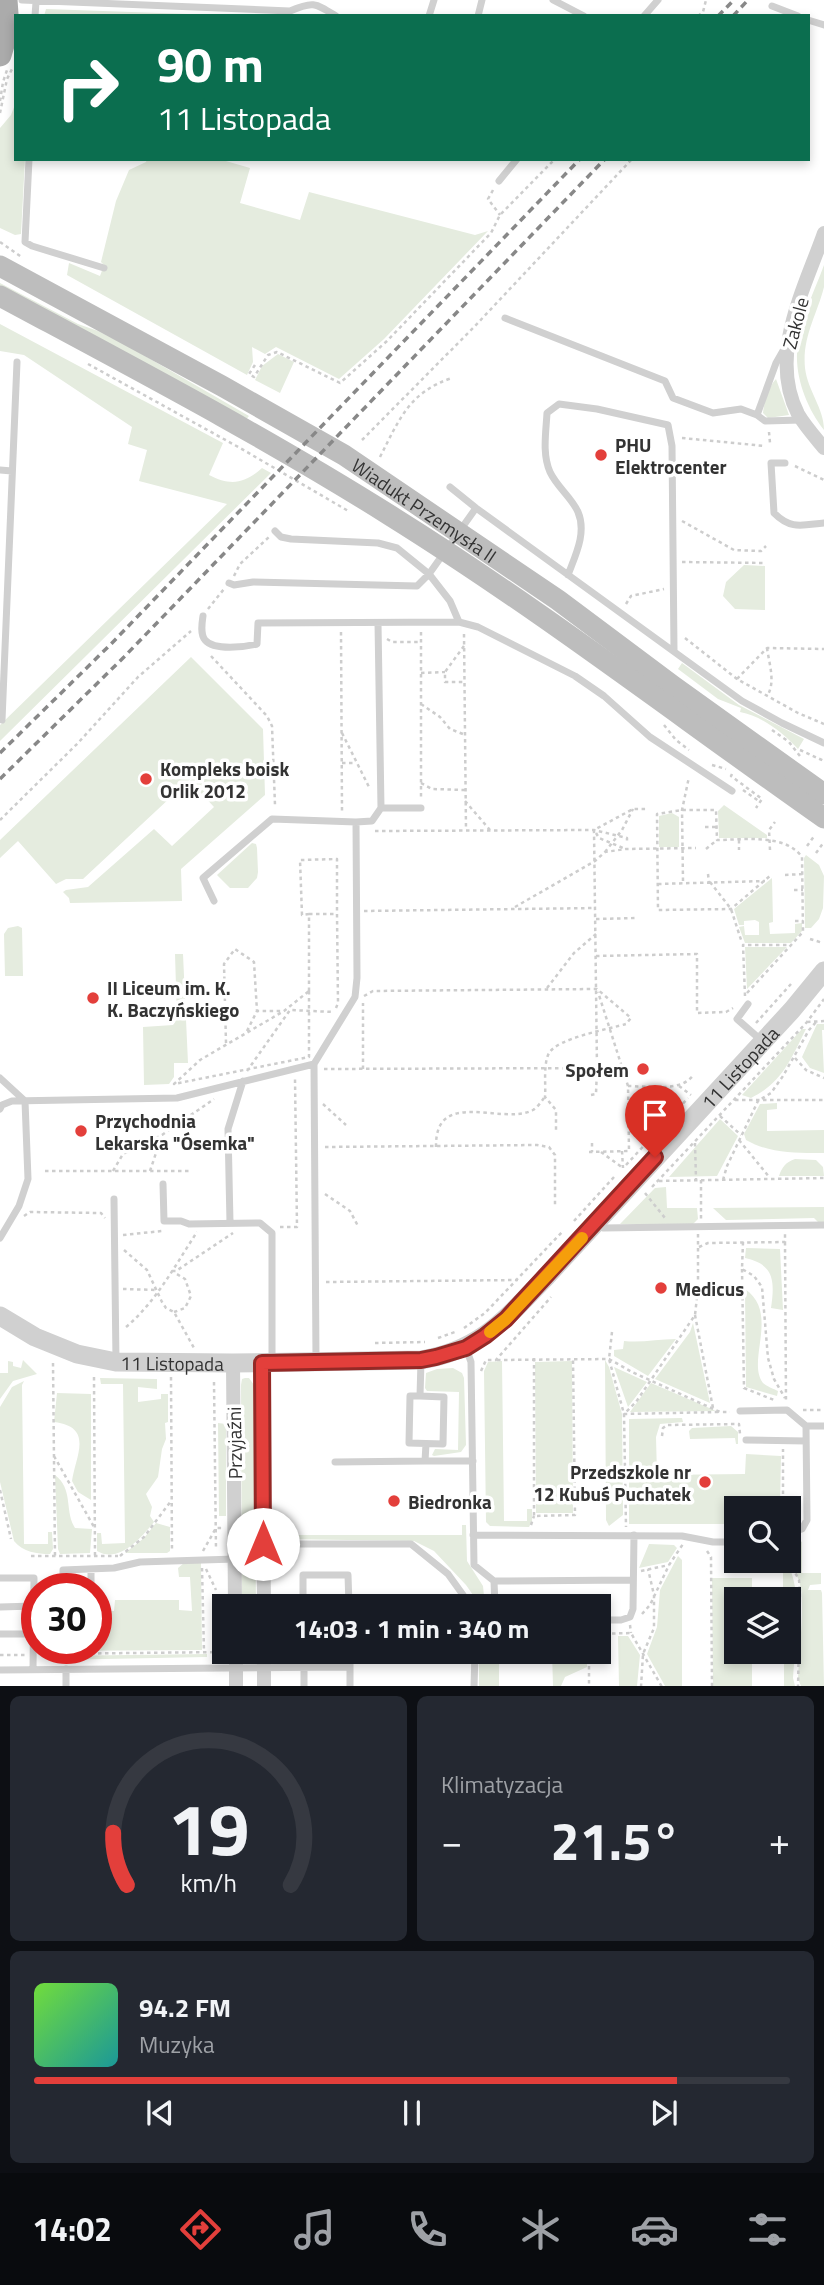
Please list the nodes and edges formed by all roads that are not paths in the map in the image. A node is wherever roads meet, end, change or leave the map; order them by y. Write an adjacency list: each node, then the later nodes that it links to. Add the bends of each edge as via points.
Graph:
1 (22, 0): 6 (lane)
2 (553, 0): 11 (lane)
3 (658, 0): 12 (lane)
4 (3, 1): 14 (main road)
5 (310, 1): 7 (lane, via 290,11); 10 (lane)
6 (36, 2): 7 (lane); 9 (lane)
7 (103, 2)
8 (772, 6): 13 (lane)
9 (35, 14)
10 (333, 14)
11 (579, 14)
12 (646, 14)
13 (793, 14)
14 (7, 60)
15 (29, 161): 20 (lane, via 25,242)
16 (515, 161): 17 (lane)
17 (499, 181)
18 (824, 233): 23 (street, Zakole)
19 (0, 266): 47 (main road, Wiadukt Przemysła II, via 344,455 558,600)
20 (104, 268)
21 (0, 296): 51 (main road, Wiadukt Przemysła II, via 162,382 317,483 390,515 545,619)
22 (505, 318): 25 (lane, via 664,382 673,398 713,412 741,410)
23 (788, 342): 25 (lane); 26 (street, Zakole, via 787,376)
24 (17, 362): 30 (lane)
25 (757, 415): 26 (lane, via 765,421)
26 (802, 420): 27 (street, Zakole)
27 (824, 448)
28 (785, 463): 33 (lane, via 771,463 774,513 795,526)
29 (0, 470): 30 (lane)
30 (12, 471): 35 (lane)
31 (450, 487): 32 (lane)
32 (476, 508): 37 (lane); 38 (lane)
33 (824, 523)
34 (275, 531): 37 (lane, via 292,539 387,544)
35 (9, 552): 36 (lane); 44 (lane)
36 (0, 556)
37 (429, 573): 39 (lane, via 417,586); 41 (lane)
38 (568, 575): 43 (lane); 43 (lane, via 582,530 578,512 551,473 545,455 547,413 559,404 668,425)
39 (229, 583)
40 (203, 616): 42 (lane, via 205,639 215,645 242,647 257,644 258,622)
41 (461, 622): 42 (lane); 46 (lane, via 575,676 650,737)
42 (378, 624): 48 (lane)
43 (674, 650): 45 (lane, via 755,709)
44 (2, 720)
45 (824, 743)
46 (732, 791)
47 (824, 794)
48 (381, 808): 49 (lane); 50 (lane, via 372,821)
49 (421, 808)
50 (356, 822): 52 (lane, via 272,820 203,878); 56 (lane, via 355,997)
51 (819, 826)
52 (215, 901)
53 (824, 971): 55 (street, 11 Listopada)
54 (748, 1004): 55 (lane, via 737,1019)
55 (762, 1042): 64 (street, 11 Listopada)
56 (314, 1064): 58 (lane); 71 (lane)
57 (0, 1078): 59 (lane)
58 (243, 1081): 59 (lane, via 177,1098); 63 (lane, via 228,1129)
59 (25, 1101): 60 (lane, via 12,1101); 66 (lane, via 28,1179)
60 (0, 1109)
61 (163, 1184): 63 (lane, via 164,1221)
62 (114, 1199): 70 (lane)
63 (230, 1223): 73 (lane, via 260,1223 272,1233)
64 (600, 1225): 65 (lane); 68 (street, 11 Listopada, via 506,1319)
65 (824, 1225)
66 (0, 1238)
67 (0, 1316): 70 (street, 11 Listopada, via 77,1354)
68 (466, 1348): 69 (street, 11 Listopada); 82 (lane, via 471,1362)
69 (421, 1360): 71 (street, 11 Listopada); 74 (lane)
70 (116, 1362): 72 (street, 11 Listopada)
71 (316, 1362): 73 (street, 11 Listopada)
72 (233, 1363): 73 (street, 11 Listopada); 89 (street, Przyjaźni)
73 (267, 1363): 88 (street, Przyjaźni)
74 (420, 1396): 80 (lane, via 410,1396 409,1443); 80 (lane, via 444,1397 443,1444)
75 (740, 1411): 76 (lane, via 787,1410)
76 (806, 1426): 77 (lane); 79 (lane)
77 (824, 1426)
78 (746, 1440): 79 (lane)
79 (806, 1441): 84 (lane, via 807,1520)
80 (426, 1444): 81 (lane)
81 (425, 1461): 82 (lane); 83 (lane)
82 (472, 1461): 85 (lane)
83 (335, 1462)
84 (801, 1529)
85 (473, 1535): 86 (lane); 96 (lane, via 474,1565)
86 (634, 1535): 87 (lane); 93 (lane)
87 (724, 1542)
88 (263, 1544): 98 (street, Przyjaźni); 101 (lane, via 411,1545 448,1574)
89 (235, 1559): 90 (lane, via 139,1562); 97 (street, Przyjaźni)
90 (91, 1569): 91 (lane); 92 (lane)
91 (63, 1573)
92 (91, 1573)
93 (633, 1576): 96 (lane); 105 (lane, via 630,1617)
94 (0, 1578): 95 (lane)
95 (21, 1578)
96 (494, 1581): 102 (lane)
97 (235, 1594)
98 (264, 1594)
99 (303, 1594): 100 (lane, via 303,1575 348,1575)
100 (349, 1594)
101 (462, 1594)
102 (495, 1594)
103 (21, 1606): 104 (lane)
104 (0, 1607)
105 (611, 1620)
106 (0, 1634): 107 (lane)
107 (21, 1634)
108 (33, 1664): 116 (lane)
109 (236, 1664): 114 (street)
110 (264, 1664): 115 (street)
111 (475, 1664): 124 (lane)
112 (304, 1667): 113 (lane); 115 (lane); 122 (lane)
113 (350, 1667): 123 (lane)
114 (236, 1668): 115 (lane); 117 (lane); 120 (street)
115 (264, 1668): 121 (street)
116 (33, 1669): 117 (lane); 118 (lane)
117 (66, 1669): 119 (lane)
118 (0, 1670)
119 (66, 1686)
120 (236, 1686)
121 (264, 1686)
122 (304, 1686)
123 (350, 1686)
124 (474, 1686)

